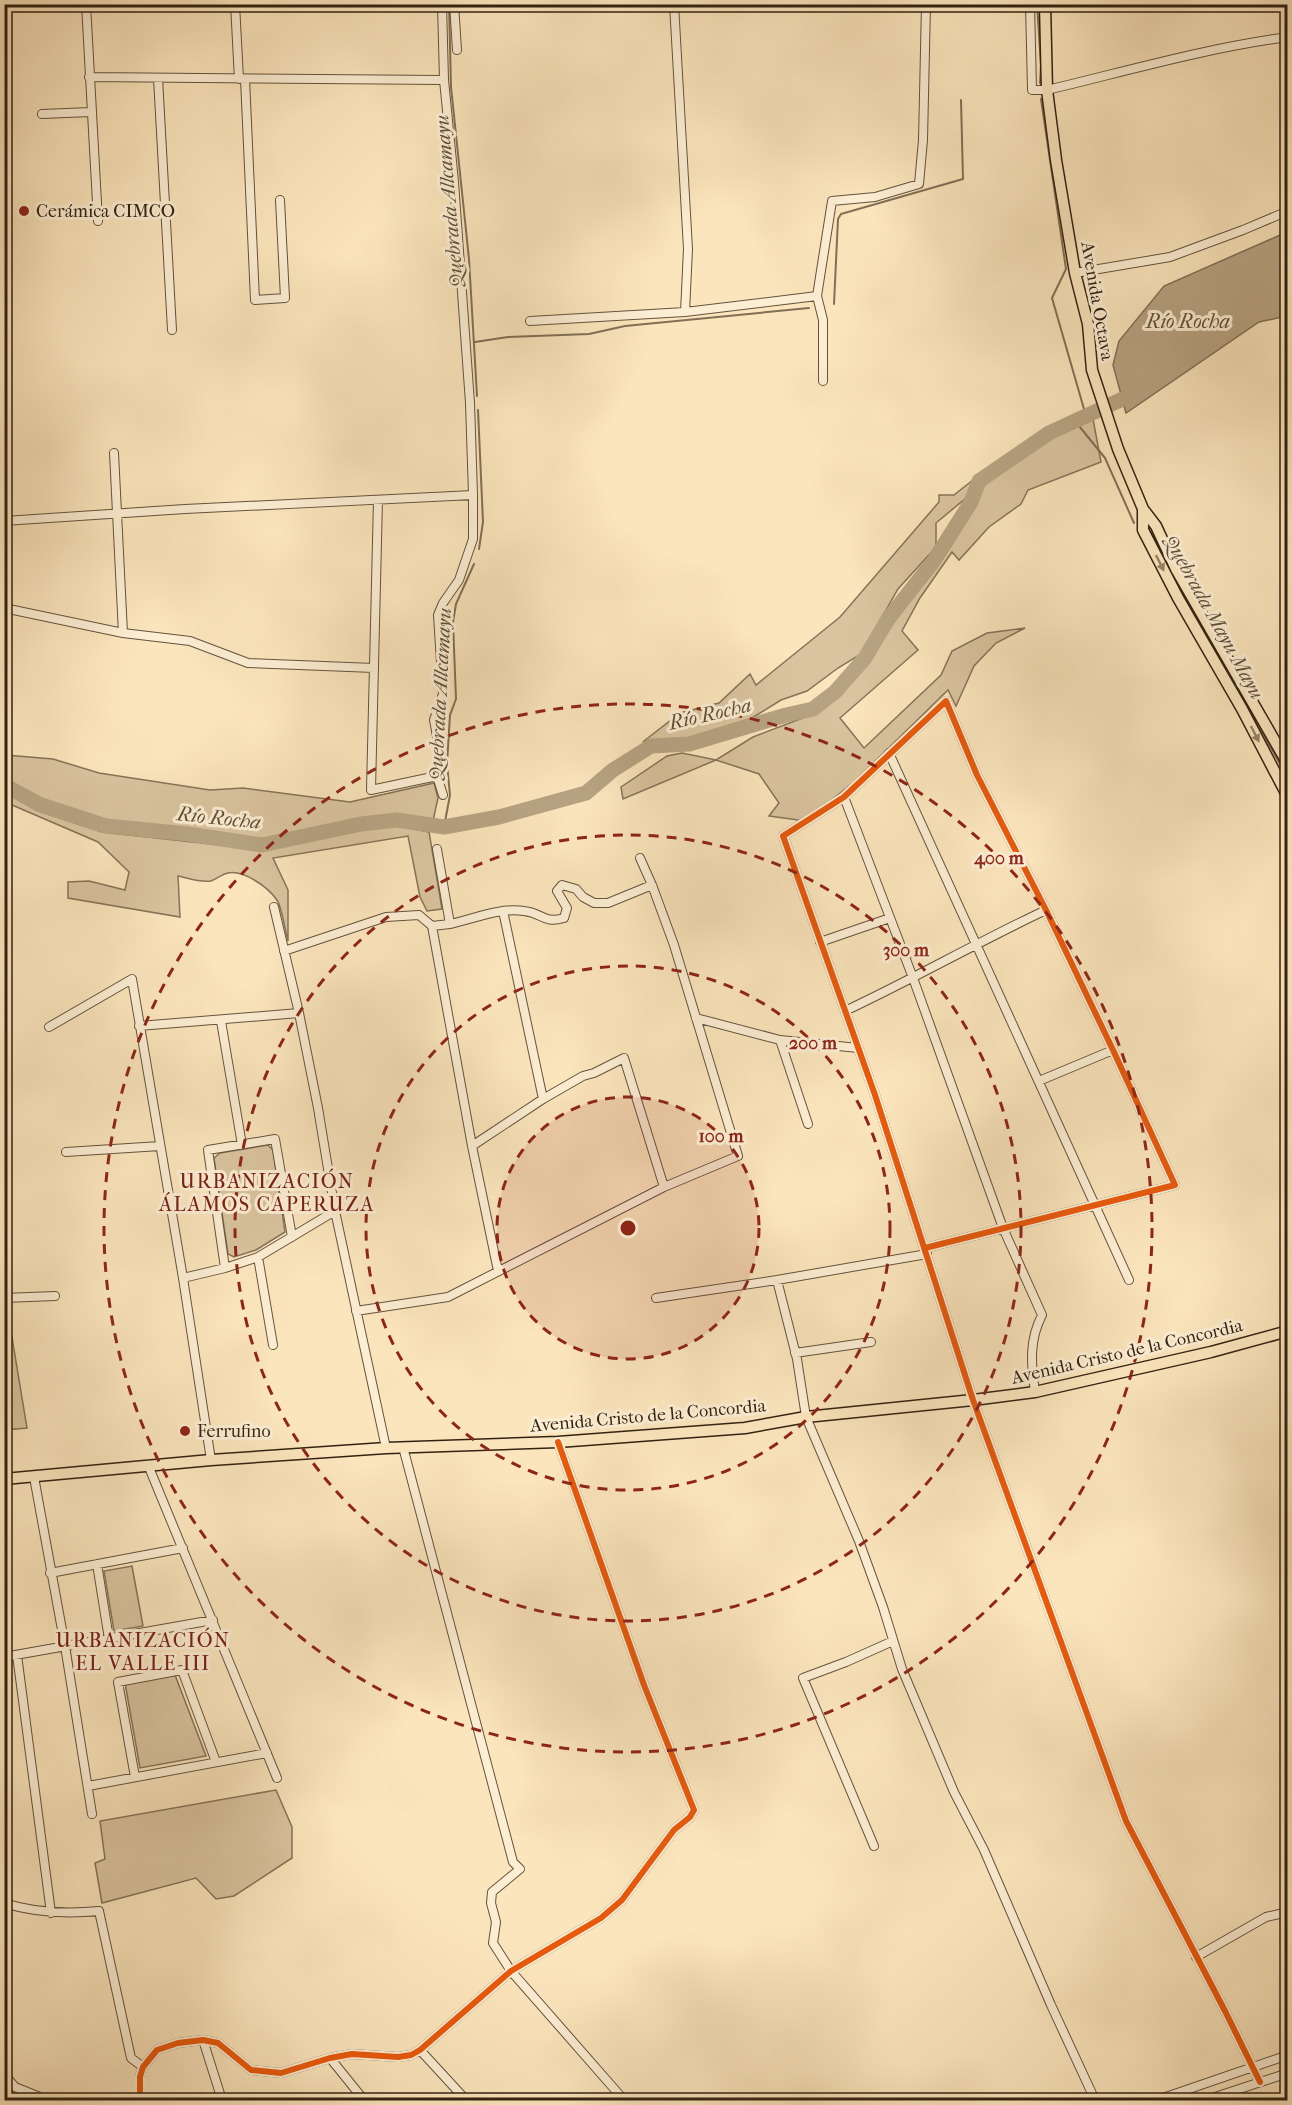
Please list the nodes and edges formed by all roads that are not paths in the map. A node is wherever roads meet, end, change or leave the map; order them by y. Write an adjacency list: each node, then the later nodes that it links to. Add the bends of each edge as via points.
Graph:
1 (86, 4): 11 (street)
2 (235, 4): 13 (street)
3 (442, 4): 14 (street)
4 (454, 4): 10 (street)
5 (674, 4): 23 (street, via 688,249)
6 (926, 4): 22 (street, via 923,140 918,184 875,197 832,201)
7 (1030, 4): 15 (street, via 1032,90)
8 (1045, 4): 15 (main road, Avenida Octava)
9 (1287, 37): 15 (street)
10 (457, 50)
11 (89, 77): 12 (street); 16 (street)
12 (158, 78): 13 (street); 25 (street)
13 (242, 79): 14 (street); 18 (street, via 255,300 285,298)
14 (444, 80): 28 (street, via 470,404)
15 (1047, 90): 21 (main road, Avenida Octava)
16 (91, 112): 17 (street); 20 (street)
17 (42, 114)
18 (280, 200)
19 (1287, 211): 21 (street, via 1170,257)
20 (98, 221)
21 (1076, 273): 30 (main road, Avenida Octava, via 1088,324 1092,370)
22 (817, 296): 23 (street); 26 (street, via 823,320)
23 (686, 312): 24 (street)
24 (530, 321)
25 (172, 330)
26 (823, 381)
27 (114, 453): 31 (street)
28 (473, 495): 29 (street); 38 (street, via 473,538 459,580 438,615 443,694 434,720 439,747)
29 (378, 500): 31 (street); 35 (street)
30 (1143, 509): 37 (main road, Avenida Octava); 41 (main road, Avenida Octava, one-way to 41, via 1143,530)
31 (117, 513): 32 (street); 34 (street)
32 (4, 520)
33 (4, 609): 34 (street)
34 (123, 633): 35 (street, via 190,641 248,663)
35 (374, 668): 38 (street, via 371,790)
36 (889, 753): 40 (street); 46 (street, via 946,701 977,775); 52 (street)
37 (1287, 764)
38 (437, 776): 39 (street)
39 (443, 795)
40 (844, 797): 48 (street); 51 (street, via 783,836)
41 (1287, 797)
42 (437, 849): 49 (street)
43 (640, 858): 44 (street)
44 (652, 885): 47 (street, via 608,903 594,903 576,889 562,885 557,891 567,908 564,918 552,921 525,910); 57 (street)
45 (274, 907): 53 (street)
46 (1046, 910): 52 (street); 63 (street)
47 (503, 911): 49 (street); 65 (street)
48 (890, 918): 51 (street); 54 (street)
49 (450, 924): 50 (street)
50 (432, 926): 53 (street, via 419,915 386,917); 69 (street)
51 (820, 942): 55 (street)
52 (976, 944): 54 (street); 64 (street)
53 (284, 951): 56 (street)
54 (913, 978): 55 (street); 74 (street)
55 (845, 1011): 62 (street)
56 (299, 1013): 58 (street); 73 (street)
57 (696, 1018): 61 (street); 71 (street, via 738,1156)
58 (220, 1021): 59 (street); 67 (street)
59 (139, 1026): 60 (street, via 132,979); 68 (street)
60 (49, 1027)
61 (780, 1040): 62 (street); 66 (street)
62 (858, 1048): 76 (street)
63 (1113, 1050): 64 (street); 72 (street, via 1175,1185)
64 (1039, 1081): 72 (street)
65 (543, 1099): 69 (street); 71 (street, via 624,1058)
66 (808, 1124)
67 (242, 1145): 75 (street, via 275,1139); 78 (street, via 208,1150)
68 (160, 1146): 70 (street); 80 (street)
69 (472, 1146): 79 (street)
70 (66, 1152)
71 (664, 1187): 79 (street)
72 (1094, 1204): 74 (street); 82 (street)
73 (335, 1211): 75 (street); 86 (street)
74 (1003, 1228): 76 (street); 91 (street, via 1042,1315 1034,1331 1031,1363)
75 (292, 1237): 77 (street)
76 (926, 1251): 81 (street); 92 (street)
77 (258, 1257): 78 (street); 89 (street)
78 (225, 1268): 80 (street)
79 (498, 1271): 86 (street, via 448,1297)
80 (183, 1278): 97 (street)
81 (777, 1280): 85 (street); 90 (street)
82 (1128, 1280)
83 (55, 1296): 84 (street)
84 (4, 1298)
85 (656, 1298)
86 (356, 1311): 96 (street)
87 (1287, 1331): 91 (main road, Avenida Cristo de la Concordia)
88 (871, 1342): 90 (street)
89 (273, 1345)
90 (795, 1353): 93 (street)
91 (1035, 1392): 92 (main road, Avenida Cristo de la Concordia)
92 (973, 1400): 93 (main road, Avenida Cristo de la Concordia); 120 (street, via 1126,1821)
93 (806, 1417): 94 (main road, Avenida Cristo de la Concordia, via 744,1428); 106 (street, via 859,1541)
94 (558, 1442): 95 (main road, Avenida Cristo de la Concordia); 121 (street, via 644,1685 694,1810 674,1830 622,1900 601,1918)
95 (404, 1447): 96 (main road, Avenida Cristo de la Concordia); 121 (street, via 513,1862 520,1869 492,1892 491,1903 496,1922 493,1943)
96 (386, 1448): 97 (main road, Avenida Cristo de la Concordia)
97 (211, 1460): 98 (main road, Avenida Cristo de la Concordia)
98 (148, 1465): 99 (main road, Avenida Cristo de la Concordia); 101 (street)
99 (34, 1477): 100 (main road, Avenida Cristo de la Concordia); 103 (street)
100 (4, 1479)
101 (183, 1548): 102 (street); 104 (street)
102 (97, 1564): 103 (street); 105 (street)
103 (50, 1573): 107 (street)
104 (213, 1620): 105 (street); 110 (street)
105 (109, 1639): 107 (street)
106 (893, 1641): 116 (street, via 803,1678); 138 (street, via 954,1792 984,1850)
107 (65, 1646): 108 (street); 114 (street)
108 (17, 1655): 109 (street); 119 (street)
109 (4, 1657)
110 (267, 1753): 111 (street); 113 (street)
111 (216, 1762): 112 (street); 112 (street, via 182,1670 118,1682)
112 (135, 1777): 114 (street)
113 (277, 1778)
114 (88, 1786): 115 (street)
115 (92, 1814)
116 (874, 1846)
117 (4, 1903): 119 (street)
118 (1287, 1912): 120 (street, via 1266,1917)
119 (51, 1913): 126 (street, via 99,1911 131,2058)
120 (1197, 1957): 127 (street)
121 (511, 1971): 123 (street); 137 (street)
122 (203, 2040): 125 (street, via 218,2043 251,2070 281,2073); 126 (street, via 157,2050); 134 (street)
123 (420, 2050): 125 (street, via 398,2057 352,2054); 136 (street)
124 (1287, 2055): 127 (street)
125 (330, 2058): 135 (street)
126 (143, 2067): 133 (street)
127 (1252, 2067): 130 (street); 131 (street)
128 (1287, 2073): 130 (street)
129 (4, 2074): 132 (street, via 15,2086)
130 (1260, 2082): 140 (street)
131 (1170, 2098): 139 (street)
132 (47, 2100)
133 (140, 2100)
134 (222, 2100)
135 (364, 2100)
136 (466, 2100)
137 (624, 2100)
138 (1095, 2100)
139 (1156, 2100)
140 (1206, 2100)

